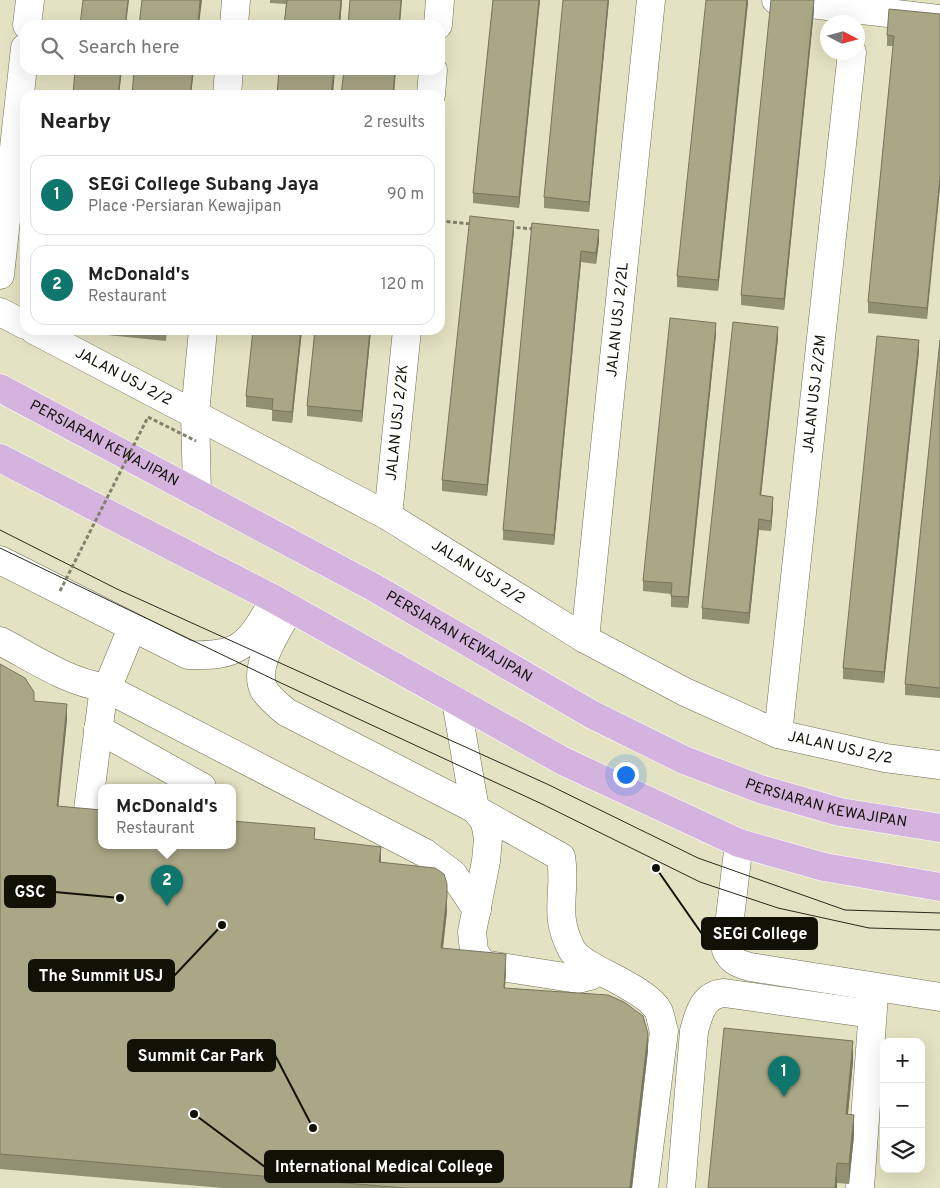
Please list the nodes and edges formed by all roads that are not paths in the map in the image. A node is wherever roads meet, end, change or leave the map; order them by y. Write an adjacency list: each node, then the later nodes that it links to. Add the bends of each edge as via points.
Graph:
1 (30, 0): 8 (street)
2 (236, 0): 9 (street)
3 (440, 0): 10 (street)
4 (651, 0): 33 (street, JALAN USJ 2/2L)
5 (776, 0): 6 (street)
6 (857, 11): 7 (street)
7 (940, 18)
8 (28, 20)
9 (234, 20)
10 (438, 20)
11 (851, 60): 38 (street, JALAN USJ 2/2M)
12 (22, 75): 15 (street)
13 (229, 75): 16 (street)
14 (432, 75): 17 (street)
15 (20, 90)
16 (227, 90)
17 (431, 90)
18 (20, 93): 19 (street)
19 (0, 275)
20 (0, 312): 21 (street)
21 (20, 322)
22 (44, 335): 26 (street, JALAN USJ 2/2)
23 (203, 335): 26 (street)
24 (406, 335): 29 (street, JALAN USJ 2/2K)
25 (0, 388): 28 (main road, PERSIARAN KEWAJIPAN)
26 (195, 413): 28 (street); 29 (street, JALAN USJ 2/2)
27 (0, 458): 31 (main road)
28 (197, 491): 43 (main road, PERSIARAN KEWAJIPAN, via 373,587 591,714 684,760 760,789 840,812)
29 (388, 516): 33 (street, JALAN USJ 2/2)
30 (0, 560): 32 (street)
31 (282, 604): 32 (street, via 256,633 230,652 207,656 188,655); 36 (main road); 41 (street, via 264,659 263,688 272,700 286,712)
32 (132, 628): 35 (street)
33 (585, 639): 38 (street, JALAN USJ 2/2, via 685,692)
34 (0, 641): 35 (street, via 75,680)
35 (104, 687): 37 (street); 46 (street, via 425,853 453,874)
36 (456, 701): 41 (street); 44 (main road, via 564,761)
37 (98, 729): 40 (street); 42 (street)
38 (778, 734): 39 (street, JALAN USJ 2/2, via 885,758)
39 (940, 765)
40 (197, 784)
41 (475, 809): 46 (street, via 485,822 488,838); 47 (street, via 561,857 564,873 560,912 565,935 573,952)
42 (87, 818)
43 (940, 828)
44 (739, 843): 45 (main road, via 824,867); 48 (street, via 726,950 729,957 750,967)
45 (940, 887)
46 (477, 910): 47 (street, via 472,932 474,951 482,964 578,979 590,976)
47 (595, 968): 51 (street, via 649,1000 658,1011 664,1030)
48 (874, 986): 49 (street); 50 (street)
49 (940, 997)
50 (872, 1014): 52 (street, via 724,993 715,994 706,1001 694,1031); 53 (street)
51 (644, 1188)
52 (681, 1188)
53 (860, 1188)

